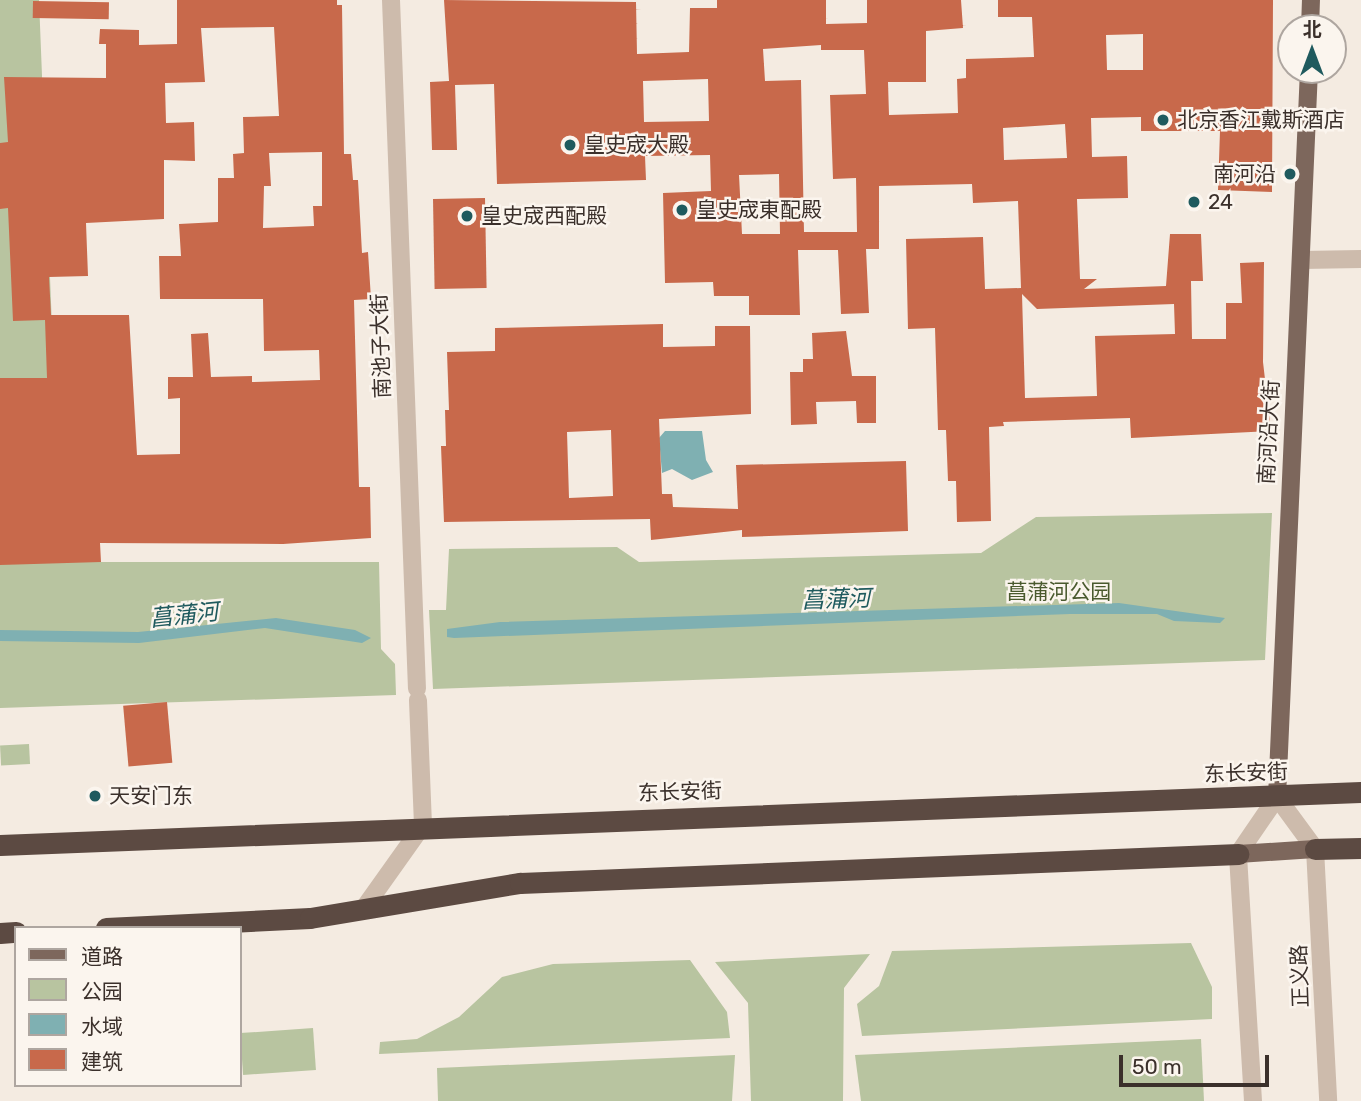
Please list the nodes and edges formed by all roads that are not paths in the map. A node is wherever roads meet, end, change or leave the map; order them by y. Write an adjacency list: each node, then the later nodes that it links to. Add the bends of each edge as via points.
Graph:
1 (391, 0): 7 (street, 南池子大街)
2 (1308, 84): 4 (main road, 南河沿大街)
3 (1361, 259): 4 (street)
4 (1302, 260): 6 (main road, 南河沿大街, via 1283,579)
5 (1361, 792): 6 (highway, 东长安街)
6 (1277, 797): 7 (highway, 东长安街); 10 (street); 11 (street)
7 (423, 825): 8 (highway, 东长安街); 12 (street)
8 (0, 845)
9 (1361, 848): 10 (highway)
10 (1315, 849): 11 (main road); 15 (street, 正义路)
11 (1238, 854): 12 (highway, via 520,883); 14 (street)
12 (364, 908): 13 (highway, via 310,918)
13 (147, 926)
14 (1253, 1101)
15 (1328, 1101)

